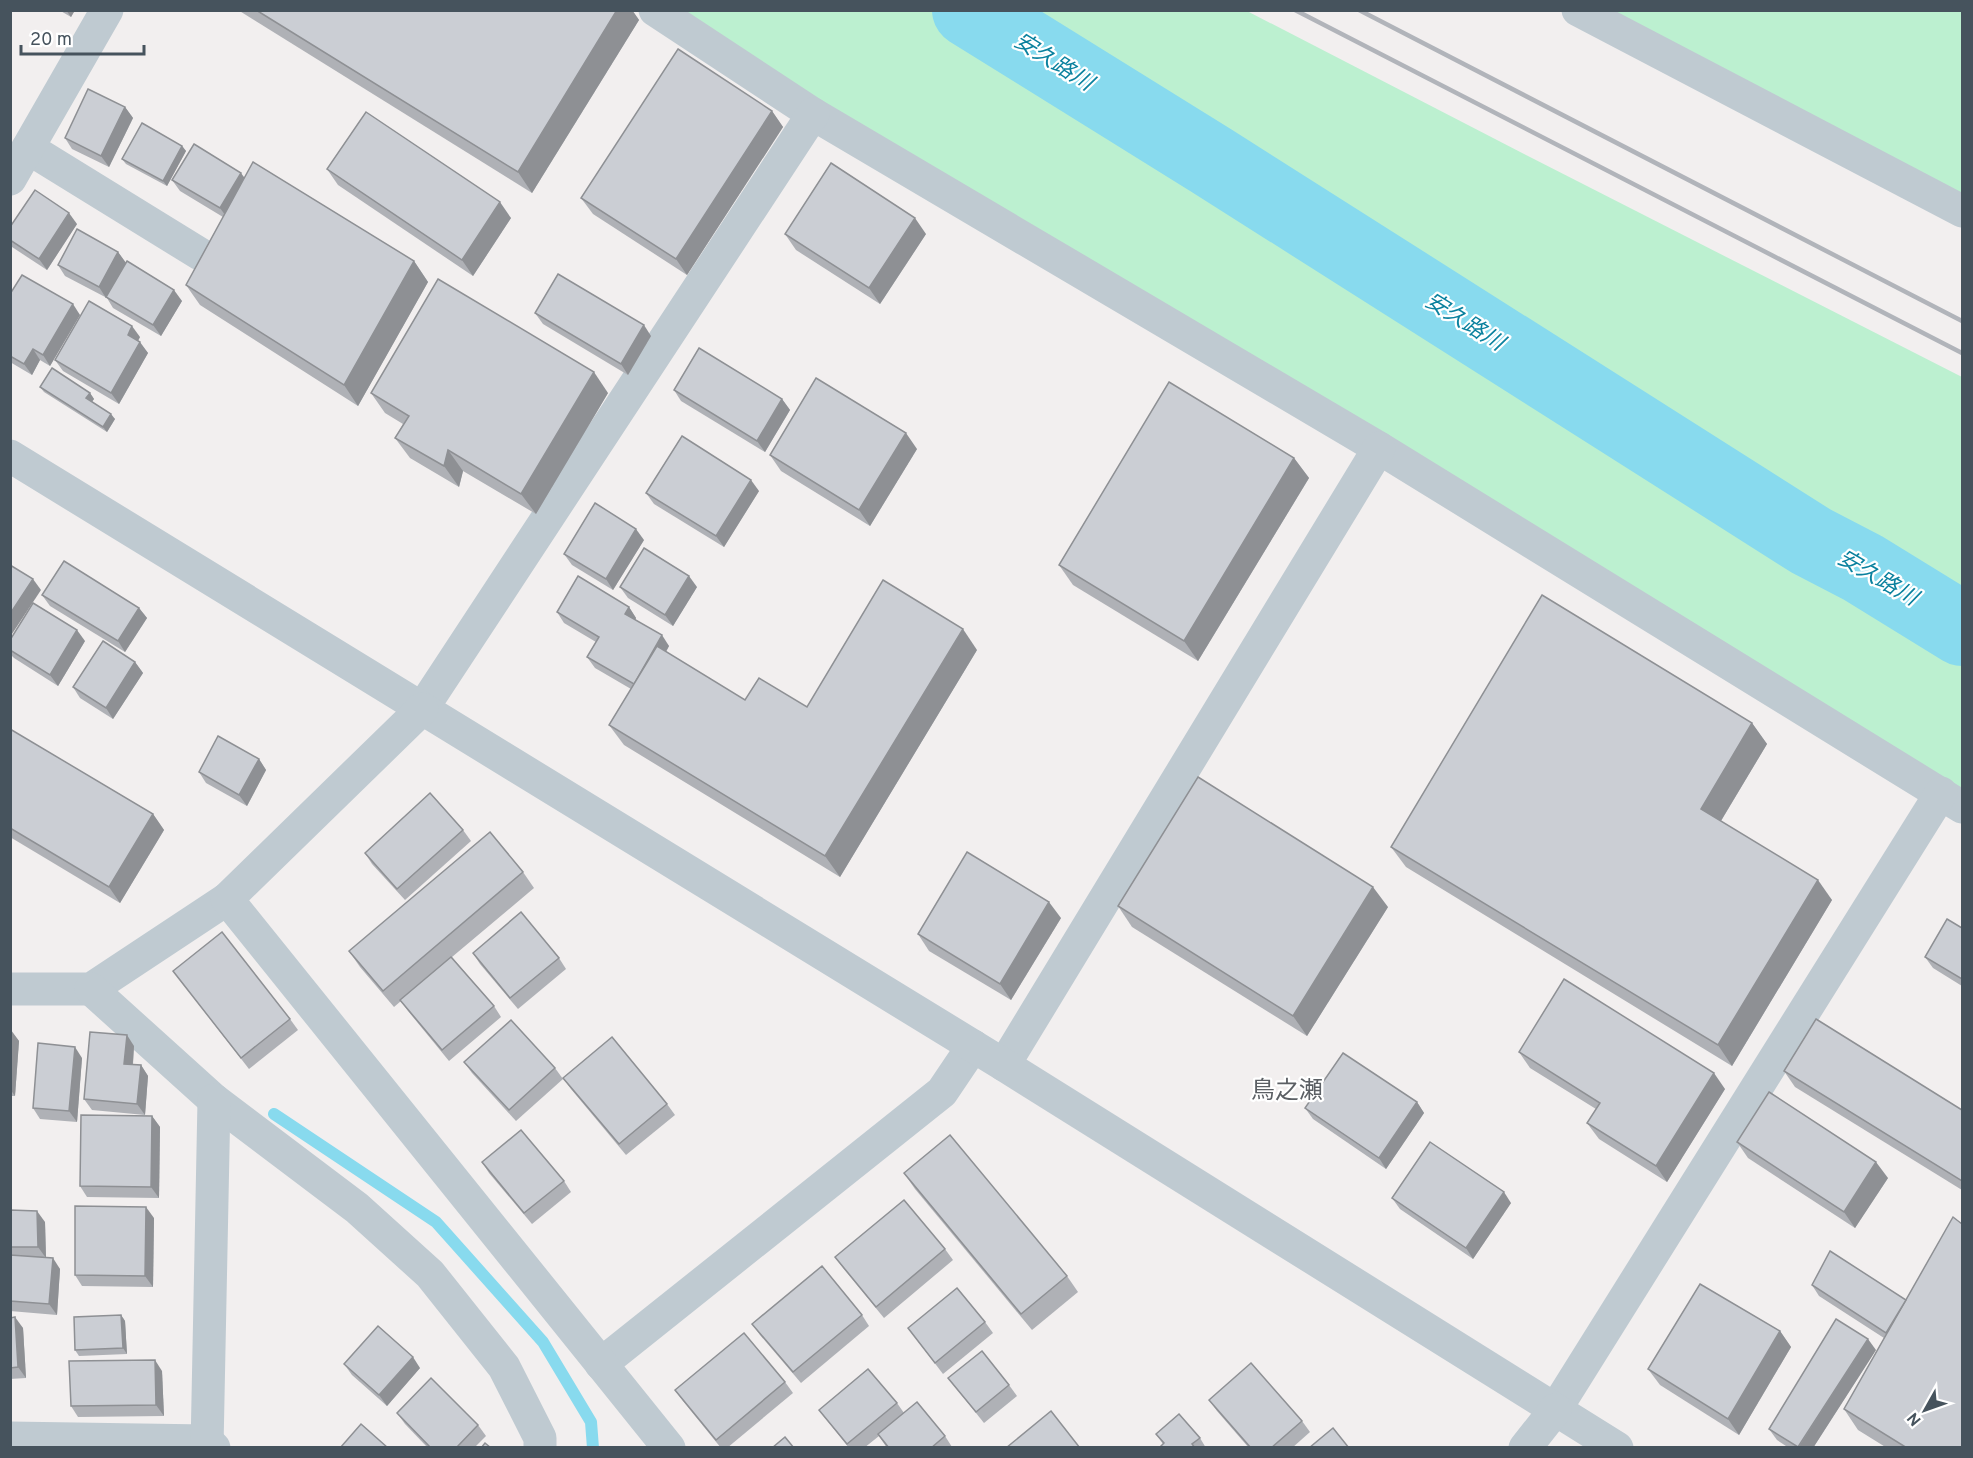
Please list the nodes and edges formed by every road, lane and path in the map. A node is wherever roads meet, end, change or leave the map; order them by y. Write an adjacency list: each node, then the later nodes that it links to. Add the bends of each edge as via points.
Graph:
1 (107, 10): 5 (street)
2 (655, 10): 4 (street)
3 (1578, 10): 7 (street)
4 (813, 114): 9 (street); 11 (street)
5 (28, 148): 6 (street); 8 (street)
6 (10, 179)
7 (1962, 211)
8 (200, 254)
9 (1379, 448): 12 (street); 17 (street)
10 (10, 456): 11 (street)
11 (422, 709): 13 (street); 16 (street)
12 (1952, 800): 20 (street)
13 (227, 899): 14 (street); 19 (street)
14 (92, 989): 15 (street); 18 (street)
15 (10, 990)
16 (973, 1047): 17 (street); 19 (street, via 942,1092)
17 (1004, 1065): 20 (street)
18 (214, 1100): 22 (street); 23 (street, via 357,1208 430,1274 504,1367 540,1438)
19 (602, 1364): 24 (street)
20 (1555, 1410): 25 (street); 26 (street)
21 (10, 1438): 22 (street)
22 (210, 1445)
23 (540, 1448)
24 (669, 1448)
25 (1525, 1448)
26 (1617, 1448)

